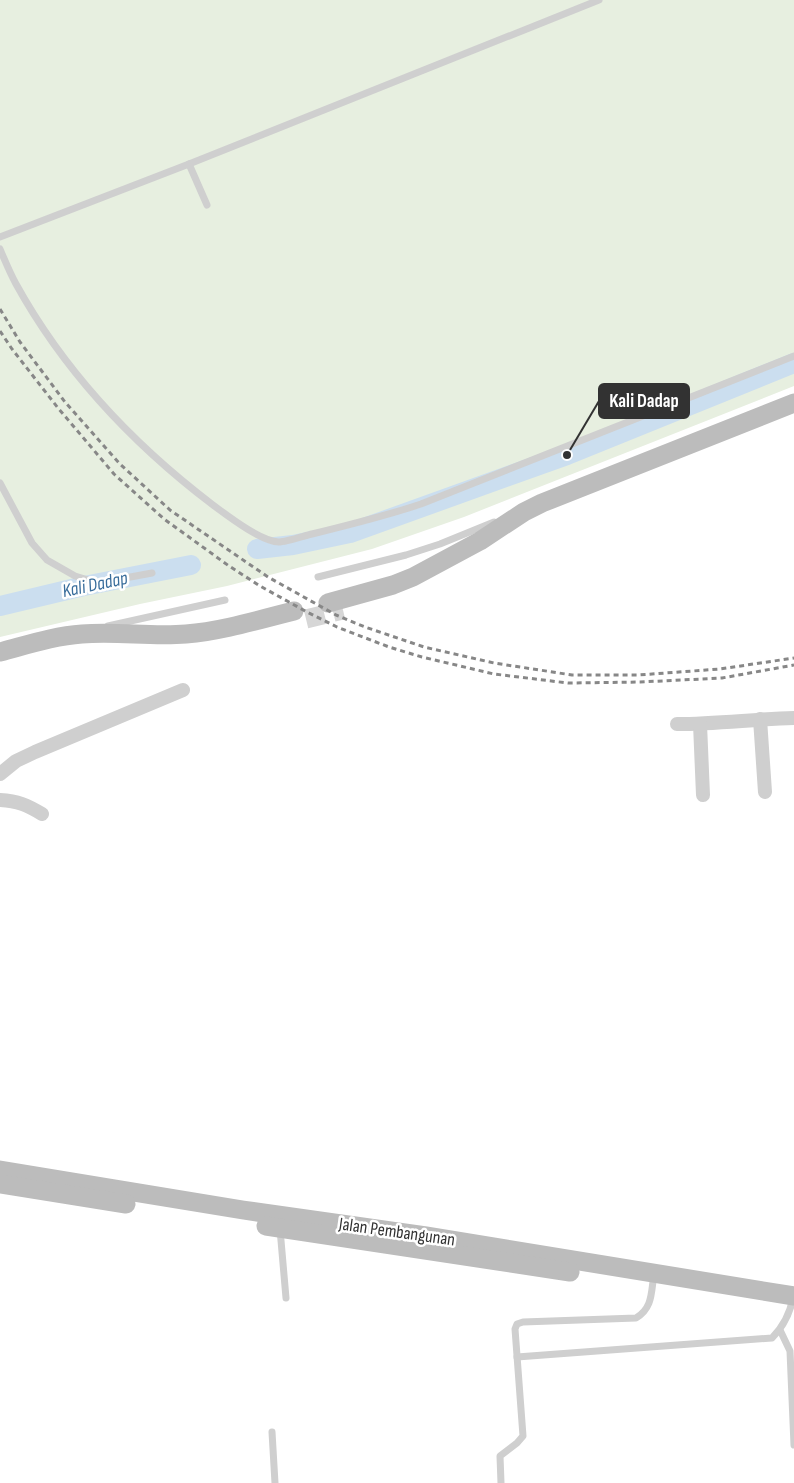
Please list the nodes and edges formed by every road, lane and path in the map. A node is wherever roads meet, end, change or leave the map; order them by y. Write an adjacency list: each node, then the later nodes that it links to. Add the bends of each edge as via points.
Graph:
1 (599, 0): 2 (lane)
2 (189, 164): 3 (lane); 4 (lane)
3 (208, 205)
4 (0, 237)
5 (0, 250): 6 (lane, via 33,313 101,404 190,488 231,519 279,542 421,504)
6 (794, 356)
7 (794, 403): 9 (main road)
8 (0, 483): 11 (lane, via 32,543 47,560 75,576 98,583)
9 (586, 485): 10 (main road); 10 (main road, via 545,508 487,549 420,586 399,594 335,606 413,577)
10 (542, 503): 12 (lane, via 440,544)
11 (152, 573)
12 (318, 578)
13 (225, 600): 14 (lane)
14 (61, 636): 15 (main road); 15 (main road, via 185,634 300,615 234,636 187,644)
15 (30, 644): 16 (main road)
16 (0, 652)
17 (184, 690): 22 (street, via 35,752)
18 (794, 718): 19 (street)
19 (760, 719): 21 (street); 23 (street)
20 (677, 724): 21 (street)
21 (700, 724): 24 (street)
22 (0, 774)
23 (765, 792)
24 (703, 795)
25 (0, 800): 26 (street, via 14,800)
26 (42, 814)
27 (0, 1170): 30 (main road, Jalan Pembangunan, via 426,1236)
28 (0, 1184): 29 (main road, Jalan Pembangunan)
29 (280, 1228): 30 (main road, Jalan Pembangunan); 31 (lane)
30 (653, 1279): 32 (main road, Jalan Pembangunan); 34 (lane, via 649,1305 645,1313 636,1318 517,1324)
31 (286, 1298)
32 (793, 1301): 33 (lane)
33 (780, 1330): 34 (lane, via 772,1338); 36 (lane, via 790,1351)
34 (517, 1357): 38 (lane, via 523,1436 500,1456)
35 (272, 1432): 37 (lane)
36 (794, 1445)
37 (275, 1483)
38 (501, 1483)

